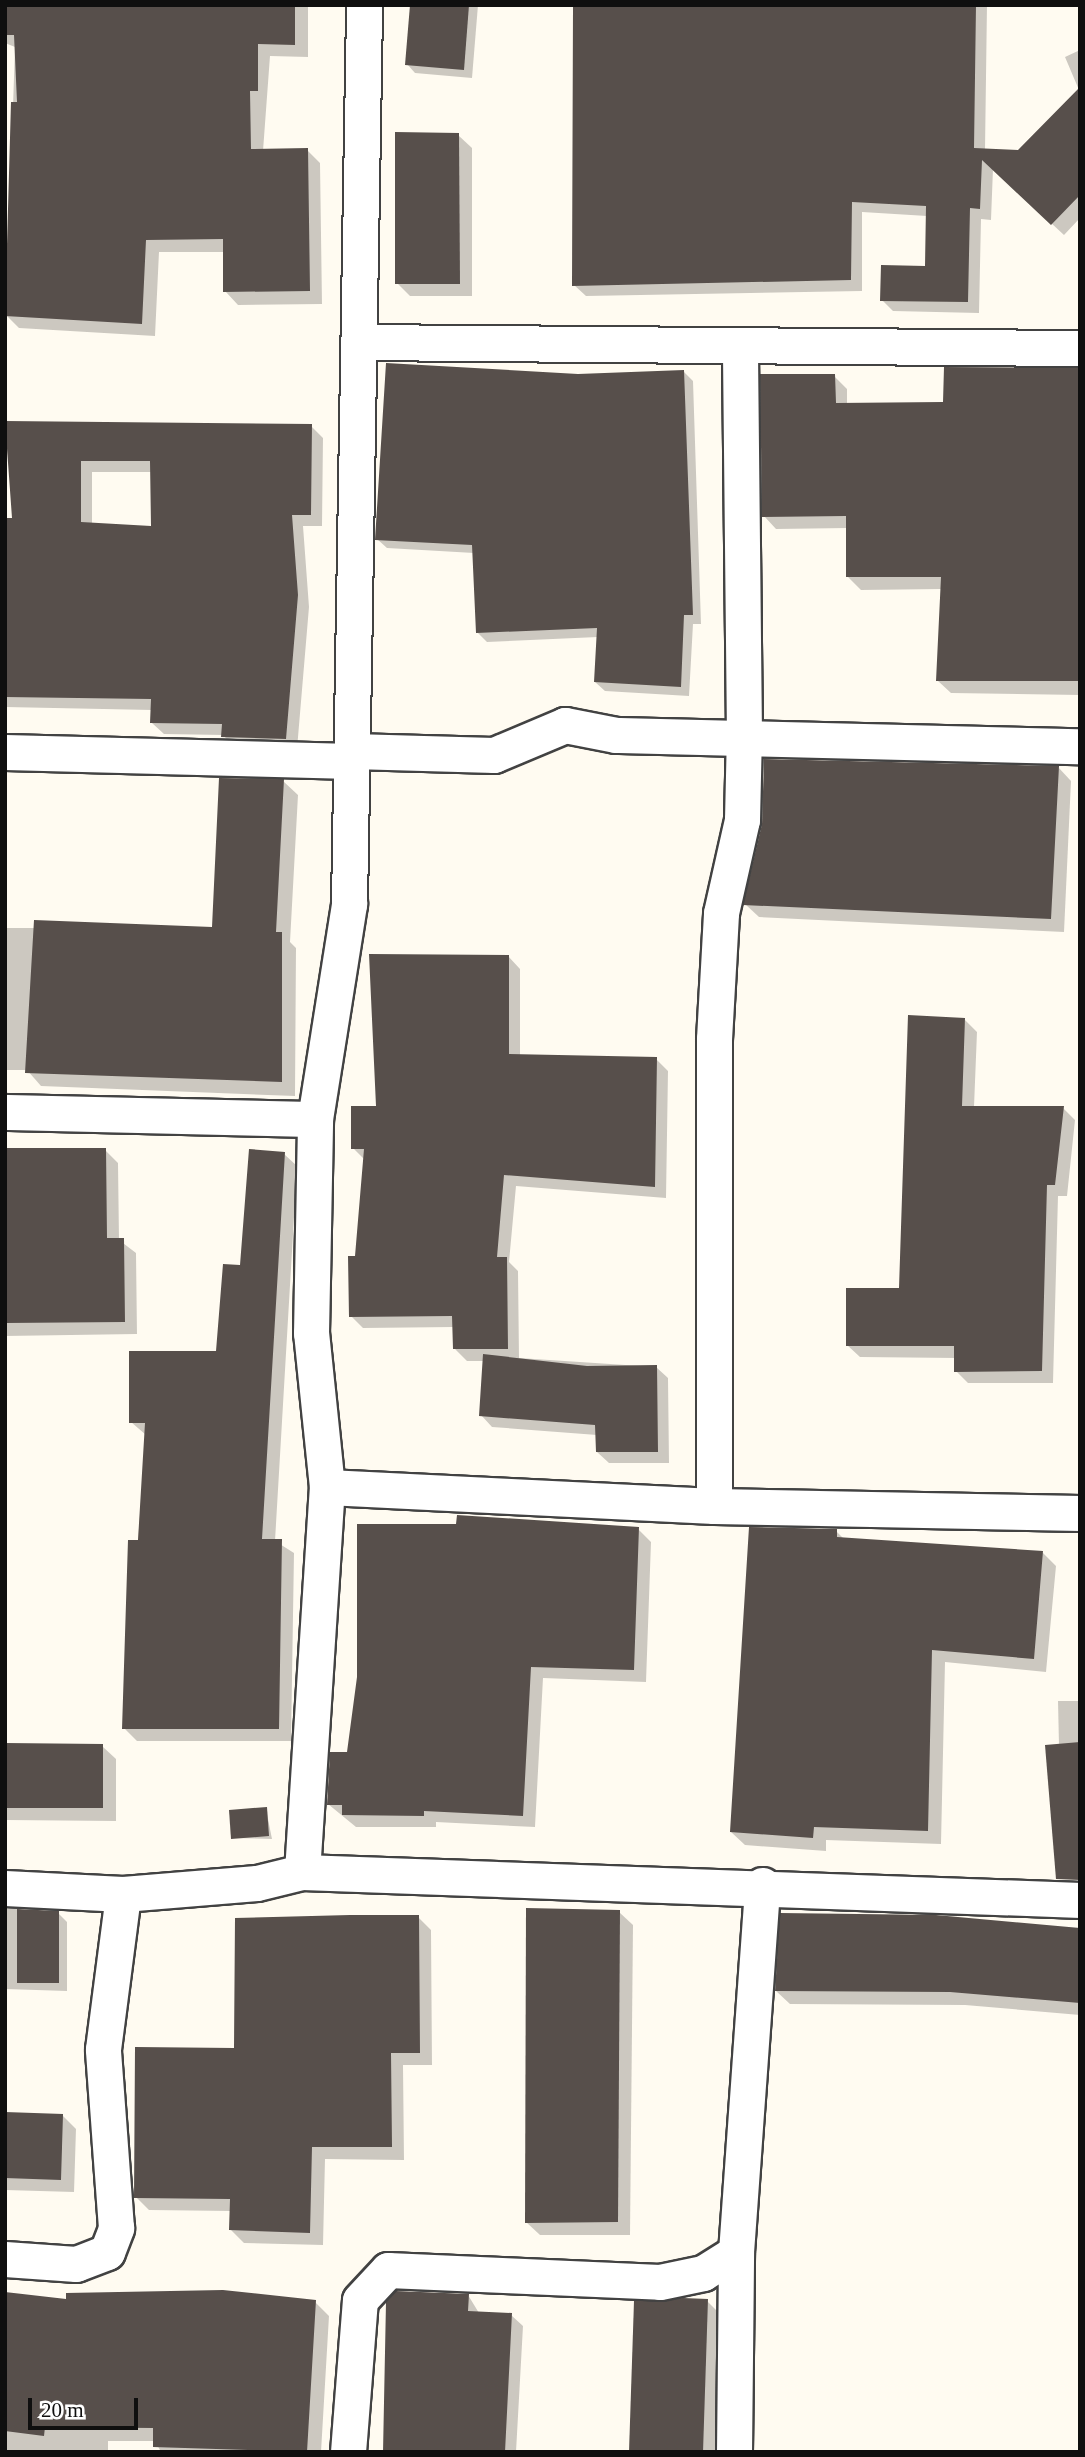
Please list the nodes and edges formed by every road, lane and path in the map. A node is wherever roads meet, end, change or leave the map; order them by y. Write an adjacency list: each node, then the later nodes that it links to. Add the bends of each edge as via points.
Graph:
1 (364, 5): 2 (street)
2 (358, 342): 4 (street); 8 (street)
3 (1080, 348): 4 (street)
4 (740, 349): 5 (street)
5 (744, 735): 6 (street); 8 (street, via 616,734 565,725 494,755); 12 (street, via 742,820 722,913 714,1039)
6 (1080, 746)
7 (5, 752): 8 (street)
8 (352, 756): 10 (street, via 349,904)
9 (5, 1112): 10 (street)
10 (315, 1119): 11 (street, via 311,1333)
11 (327, 1487): 12 (street); 14 (street)
12 (714, 1506): 13 (street)
13 (1080, 1513)
14 (302, 1872): 15 (street); 17 (street, via 257,1883)
15 (762, 1885): 18 (street); 19 (street)
16 (5, 1888): 17 (street)
17 (123, 1894): 20 (street, via 103,2049 116,2228 107,2252 76,2264)
18 (1080, 1900)
19 (736, 2252): 21 (street, via 703,2273 660,2282 388,2270 360,2300); 22 (street)
20 (5, 2259)
21 (348, 2452)
22 (734, 2452)

